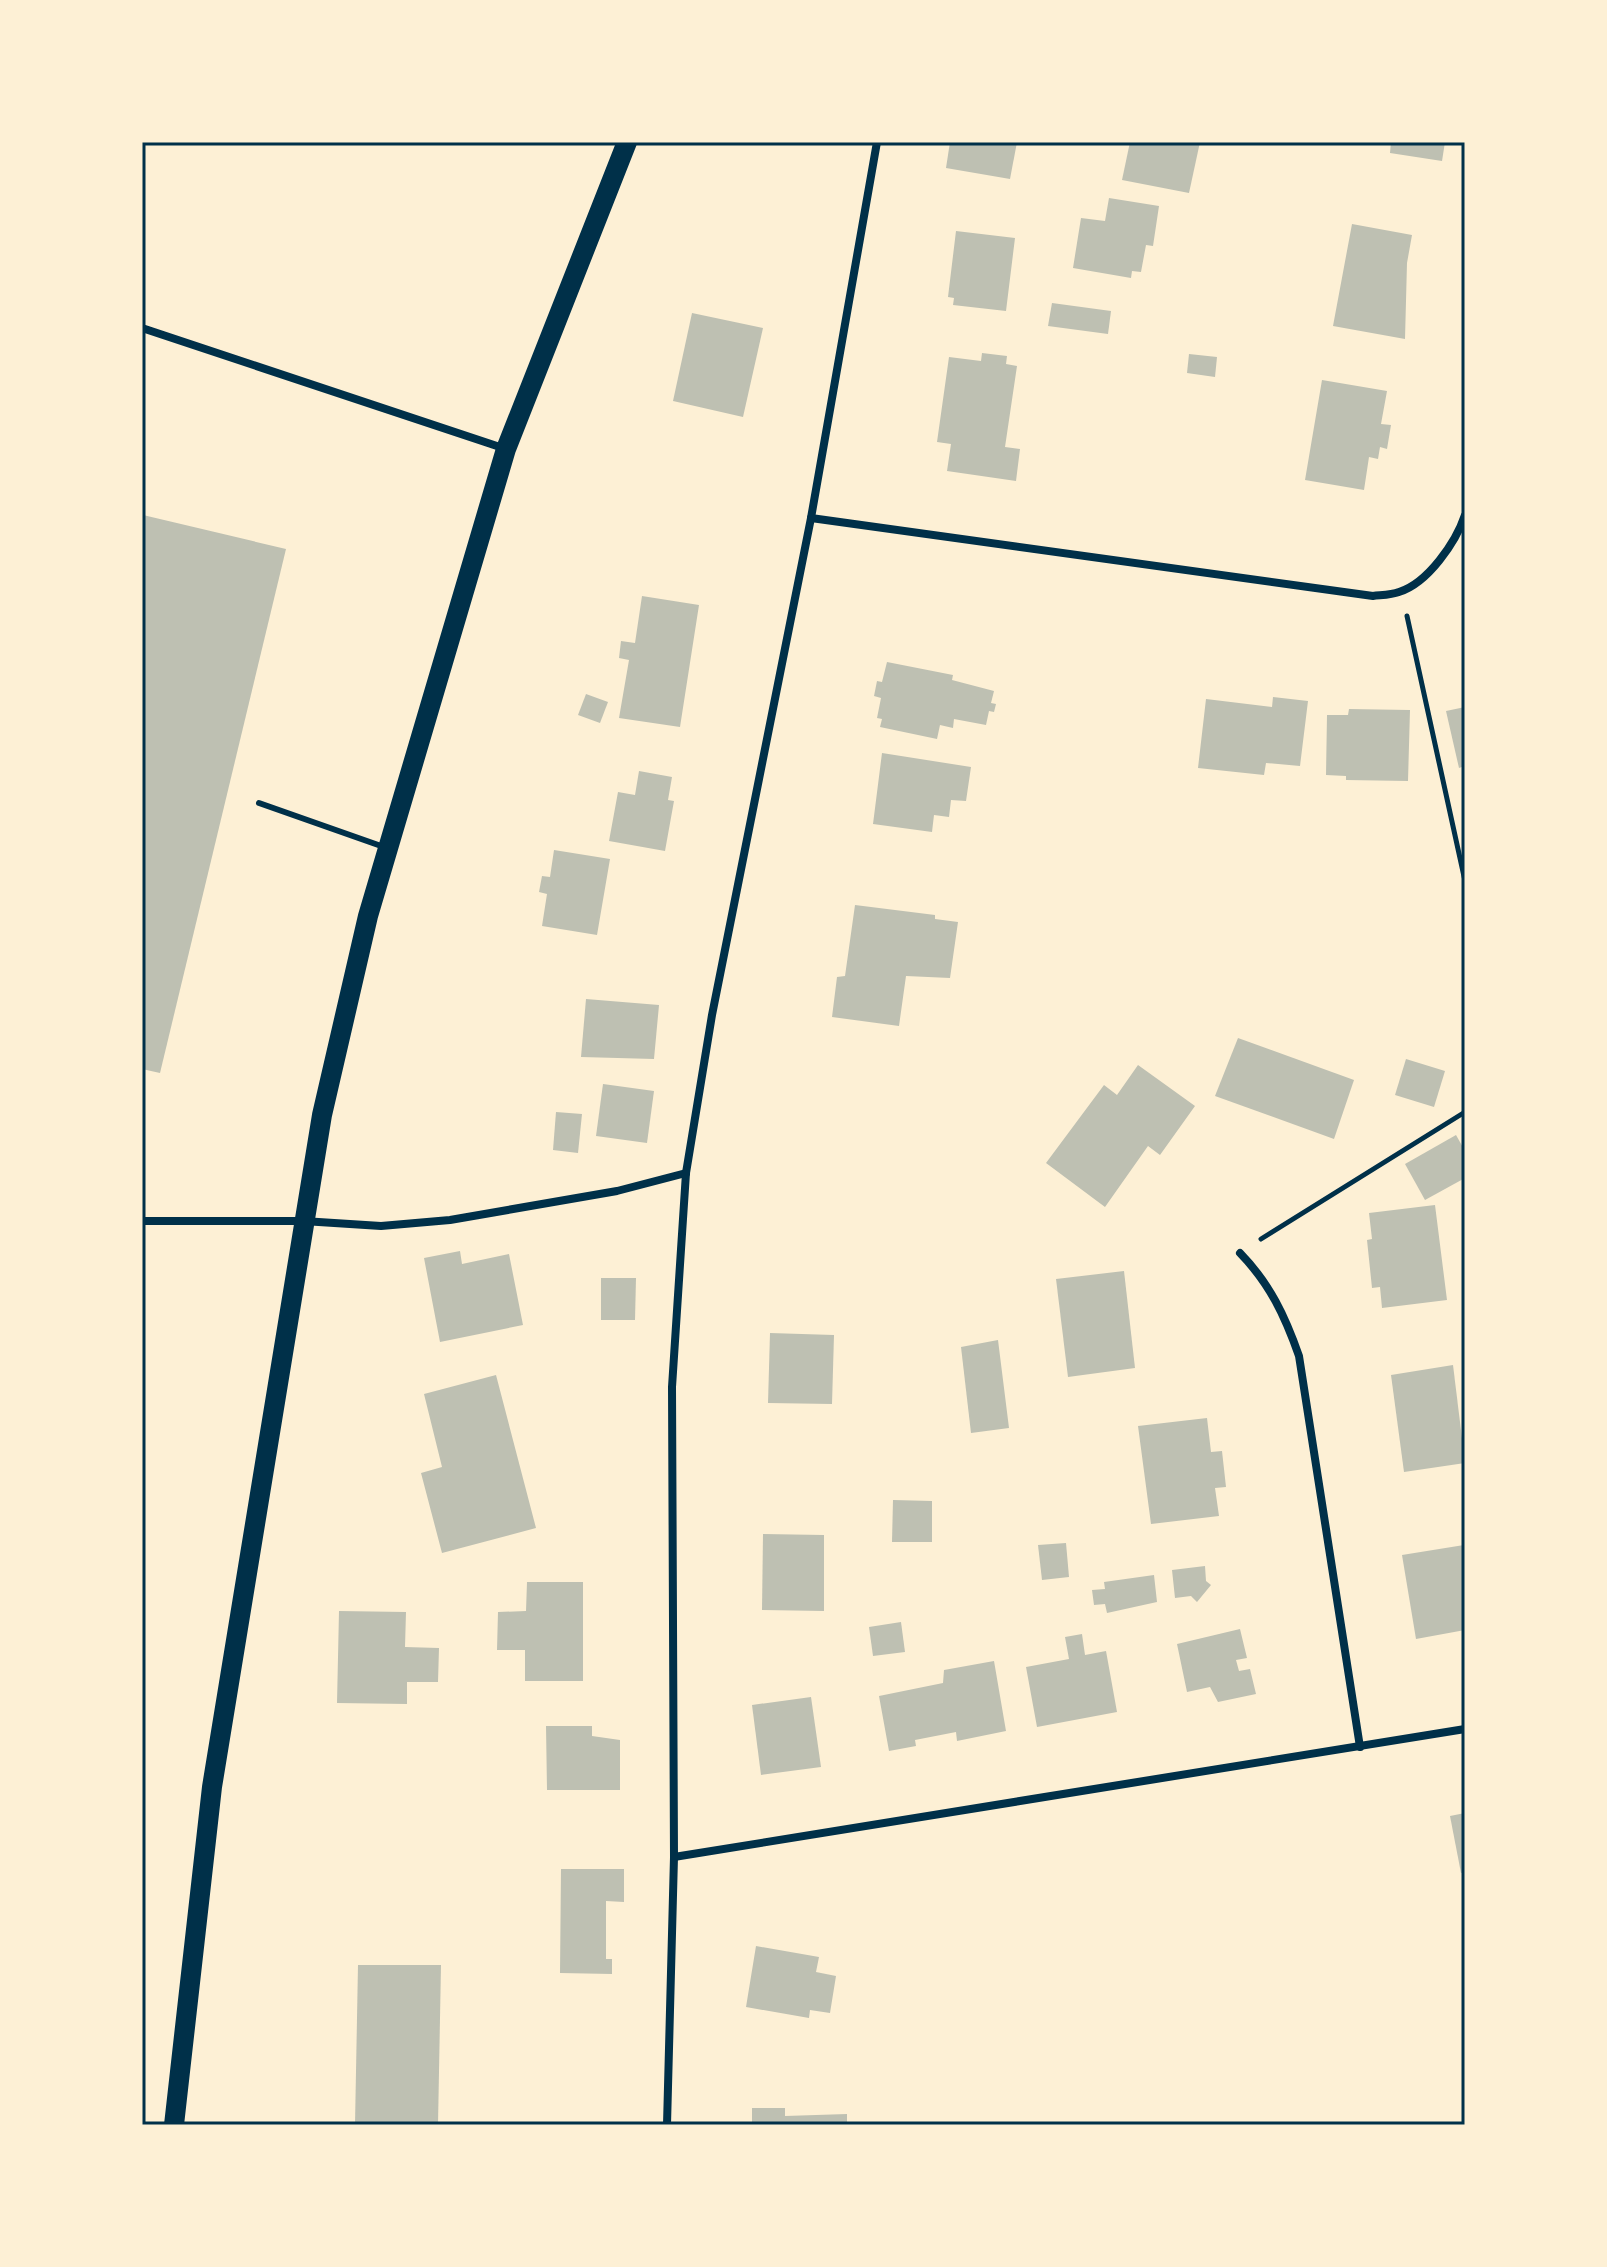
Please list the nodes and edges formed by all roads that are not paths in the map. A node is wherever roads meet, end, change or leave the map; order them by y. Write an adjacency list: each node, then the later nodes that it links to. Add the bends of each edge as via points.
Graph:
1 (627, 142): 4 (main road)
2 (877, 142): 6 (street)
3 (142, 328): 4 (street)
4 (506, 449): 8 (main road)
5 (1465, 515): 6 (street, via 1445,553 1401,592 1373,596)
6 (811, 518): 9 (street, via 712,1015)
7 (259, 803): 8 (lane)
8 (388, 848): 11 (main road, via 322,1115)
9 (686, 1173): 11 (street, via 617,1191 450,1220 381,1226); 15 (street, via 672,1387)
10 (142, 1221): 11 (street)
11 (303, 1221): 16 (main road, via 212,1787)
12 (1240, 1253): 14 (street, via 1264,1278 1283,1310 1299,1356)
13 (1465, 1729): 14 (street)
14 (1360, 1747): 15 (street)
15 (674, 1857): 17 (street)
16 (174, 2125)
17 (667, 2125)

